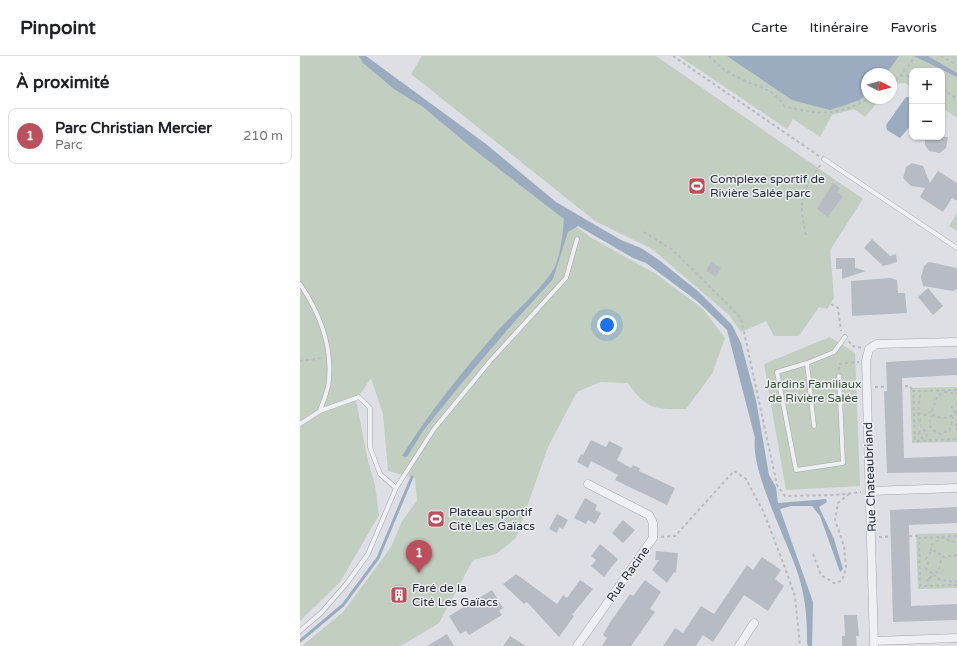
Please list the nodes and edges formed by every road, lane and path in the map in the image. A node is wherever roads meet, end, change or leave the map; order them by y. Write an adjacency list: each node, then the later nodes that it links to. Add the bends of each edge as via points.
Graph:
1 (673, 56): 12 (path)
2 (709, 56): 11 (path, via 720,67 778,96 784,106 824,114)
3 (916, 56): 6 (path)
4 (941, 56): 5 (path)
5 (957, 65)
6 (900, 76): 7 (path); 8 (path)
7 (909, 76)
8 (897, 79)
9 (945, 92): 10 (path)
10 (957, 98)
11 (861, 102)
12 (824, 159): 14 (path, via 806,186 801,213); 16 (lane)
13 (644, 232): 47 (path, via 674,251 741,318 776,485 785,496)
14 (806, 235)
15 (577, 239): 44 (lane, via 566,278 491,360 439,423)
16 (957, 248)
17 (300, 284): 20 (lane, via 316,310 327,340)
18 (846, 337): 23 (lane, via 834,352)
19 (957, 342): 22 (street, via 877,344 869,349)
20 (328, 357): 21 (path); 31 (lane, via 330,380)
21 (300, 361)
22 (866, 361): 24 (path, via 839,364); 25 (street, Rue Chateaubriand)
23 (807, 363): 24 (lane, via 777,372 796,470 843,463); 39 (lane)
24 (839, 376)
25 (867, 387): 27 (path, via 910,386); 46 (street, Rue Chateaubriand)
26 (957, 390): 27 (path)
27 (913, 391): 42 (path, via 915,441)
28 (957, 394): 32 (path, via 946,392 938,396)
29 (920, 395): 34 (path)
30 (957, 404): 33 (path, via 952,409)
31 (320, 411): 38 (lane); 44 (lane, via 359,397 370,408 370,447 380,474)
32 (932, 411): 34 (path, via 926,415); 35 (path)
33 (957, 412): 36 (path)
34 (918, 413): 40 (path)
35 (933, 416): 36 (path); 36 (path, via 929,425 941,434 950,430)
36 (953, 417): 37 (path)
37 (957, 423): 41 (path)
38 (300, 424)
39 (814, 426)
40 (922, 430): 40 (path, via 919,436 925,438 927,433)
41 (957, 430)
42 (957, 439)
43 (588, 484): 50 (street, Rue Racine, via 649,515 653,523)
44 (396, 488): 61 (lane, via 368,554 337,595)
45 (957, 488): 46 (street)
46 (870, 491): 47 (path); 49 (street, Rue Chateaubriand)
47 (850, 493): 54 (path, via 838,503 835,520 844,546 846,568 842,581 834,583 821,575)
48 (957, 536): 51 (path)
49 (872, 537): 51 (path); 63 (street, Rue Chateaubriand)
50 (653, 538): 64 (street, Rue Racine); 66 (path, via 675,536 734,471 746,479 763,511 795,596)
51 (919, 538): 59 (path, via 920,586)
52 (957, 543): 53 (path, via 942,538 931,545)
53 (931, 551): 56 (path, via 940,552); 57 (path, via 926,559 926,569)
54 (813, 554)
55 (957, 555): 56 (path)
56 (943, 557): 57 (path, via 939,571)
57 (933, 574): 58 (path); 59 (path, via 940,580)
58 (930, 578)
59 (957, 584)
60 (754, 624): 65 (street)
61 (300, 631)
62 (957, 638): 63 (street)
63 (875, 644)
64 (577, 646)
65 (739, 646)
66 (800, 646)

